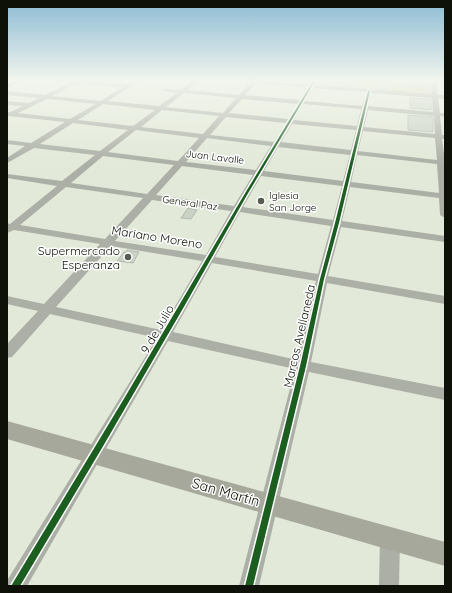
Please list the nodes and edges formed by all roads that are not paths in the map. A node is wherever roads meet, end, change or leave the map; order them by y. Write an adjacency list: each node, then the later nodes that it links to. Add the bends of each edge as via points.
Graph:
1 (365, 108): 15 (street, Marcos Avellaneda)
2 (22, 109): 10 (street)
3 (91, 109): 12 (street)
4 (161, 109): 14 (street)
5 (169, 109): 9 (street)
6 (228, 109): 9 (street)
7 (297, 109): 13 (street, 9 de Julio)
8 (372, 109): 11 (street)
9 (223, 114): 13 (street); 16 (street)
10 (8, 115): 12 (street)
11 (441, 115): 17 (street)
12 (72, 121): 14 (street); 20 (street)
13 (290, 121): 15 (street); 19 (street, 9 de Julio)
14 (136, 128): 16 (street); 22 (street)
15 (360, 128): 17 (street); 21 (street, Marcos Avellaneda)
16 (204, 136): 19 (street); 25 (street)
17 (442, 136): 24 (street)
18 (7, 142): 20 (street, Juan Lavalle)
19 (276, 144): 21 (street); 26 (street, 9 de Julio)
20 (33, 145): 22 (street, Juan Lavalle); 23 (street)
21 (354, 153): 24 (street); 29 (street, Marcos Avellaneda)
22 (101, 154): 25 (street, Juan Lavalle); 28 (street)
23 (7, 161)
24 (443, 162): 30 (street)
25 (179, 163): 26 (street, Juan Lavalle); 31 (street)
26 (259, 173): 29 (street, Juan Lavalle); 32 (street, 9 de Julio)
27 (7, 176): 28 (street, General Paz)
28 (65, 184): 31 (street, General Paz); 35 (street)
29 (347, 184): 30 (street, Juan Lavalle); 34 (street, Marcos Avellaneda)
30 (444, 196): 33 (street)
31 (148, 197): 32 (street, General Paz); 37 (street)
32 (237, 210): 34 (street, General Paz); 38 (street, 9 de Julio)
33 (445, 215)
34 (337, 224): 36 (street, General Paz); 39 (street, Marcos Avellaneda)
35 (9, 228): 37 (street, Mariano Moreno)
36 (445, 239)
37 (107, 242): 38 (street, Mariano Moreno); 42 (street)
38 (210, 259): 39 (street, Mariano Moreno); 43 (street, 9 de Julio)
39 (322, 279): 41 (street, Mariano Moreno); 45 (street, Marcos Avellaneda)
40 (7, 300): 42 (street)
41 (445, 300)
42 (48, 308): 43 (street); 44 (street)
43 (166, 335): 45 (street); 48 (street, 9 de Julio)
44 (7, 353)
45 (303, 366): 46 (street); 49 (street, Marcos Avellaneda)
46 (445, 394)
47 (7, 430): 48 (main road, San Martín)
48 (95, 456): 49 (main road, San Martín); 52 (street, 9 de Julio)
49 (269, 504): 50 (main road, San Martín); 53 (street, Marcos Avellaneda)
50 (390, 539): 51 (main road, San Martín); 54 (street)
51 (445, 554)
52 (15, 586)
53 (249, 586)
54 (389, 586)

